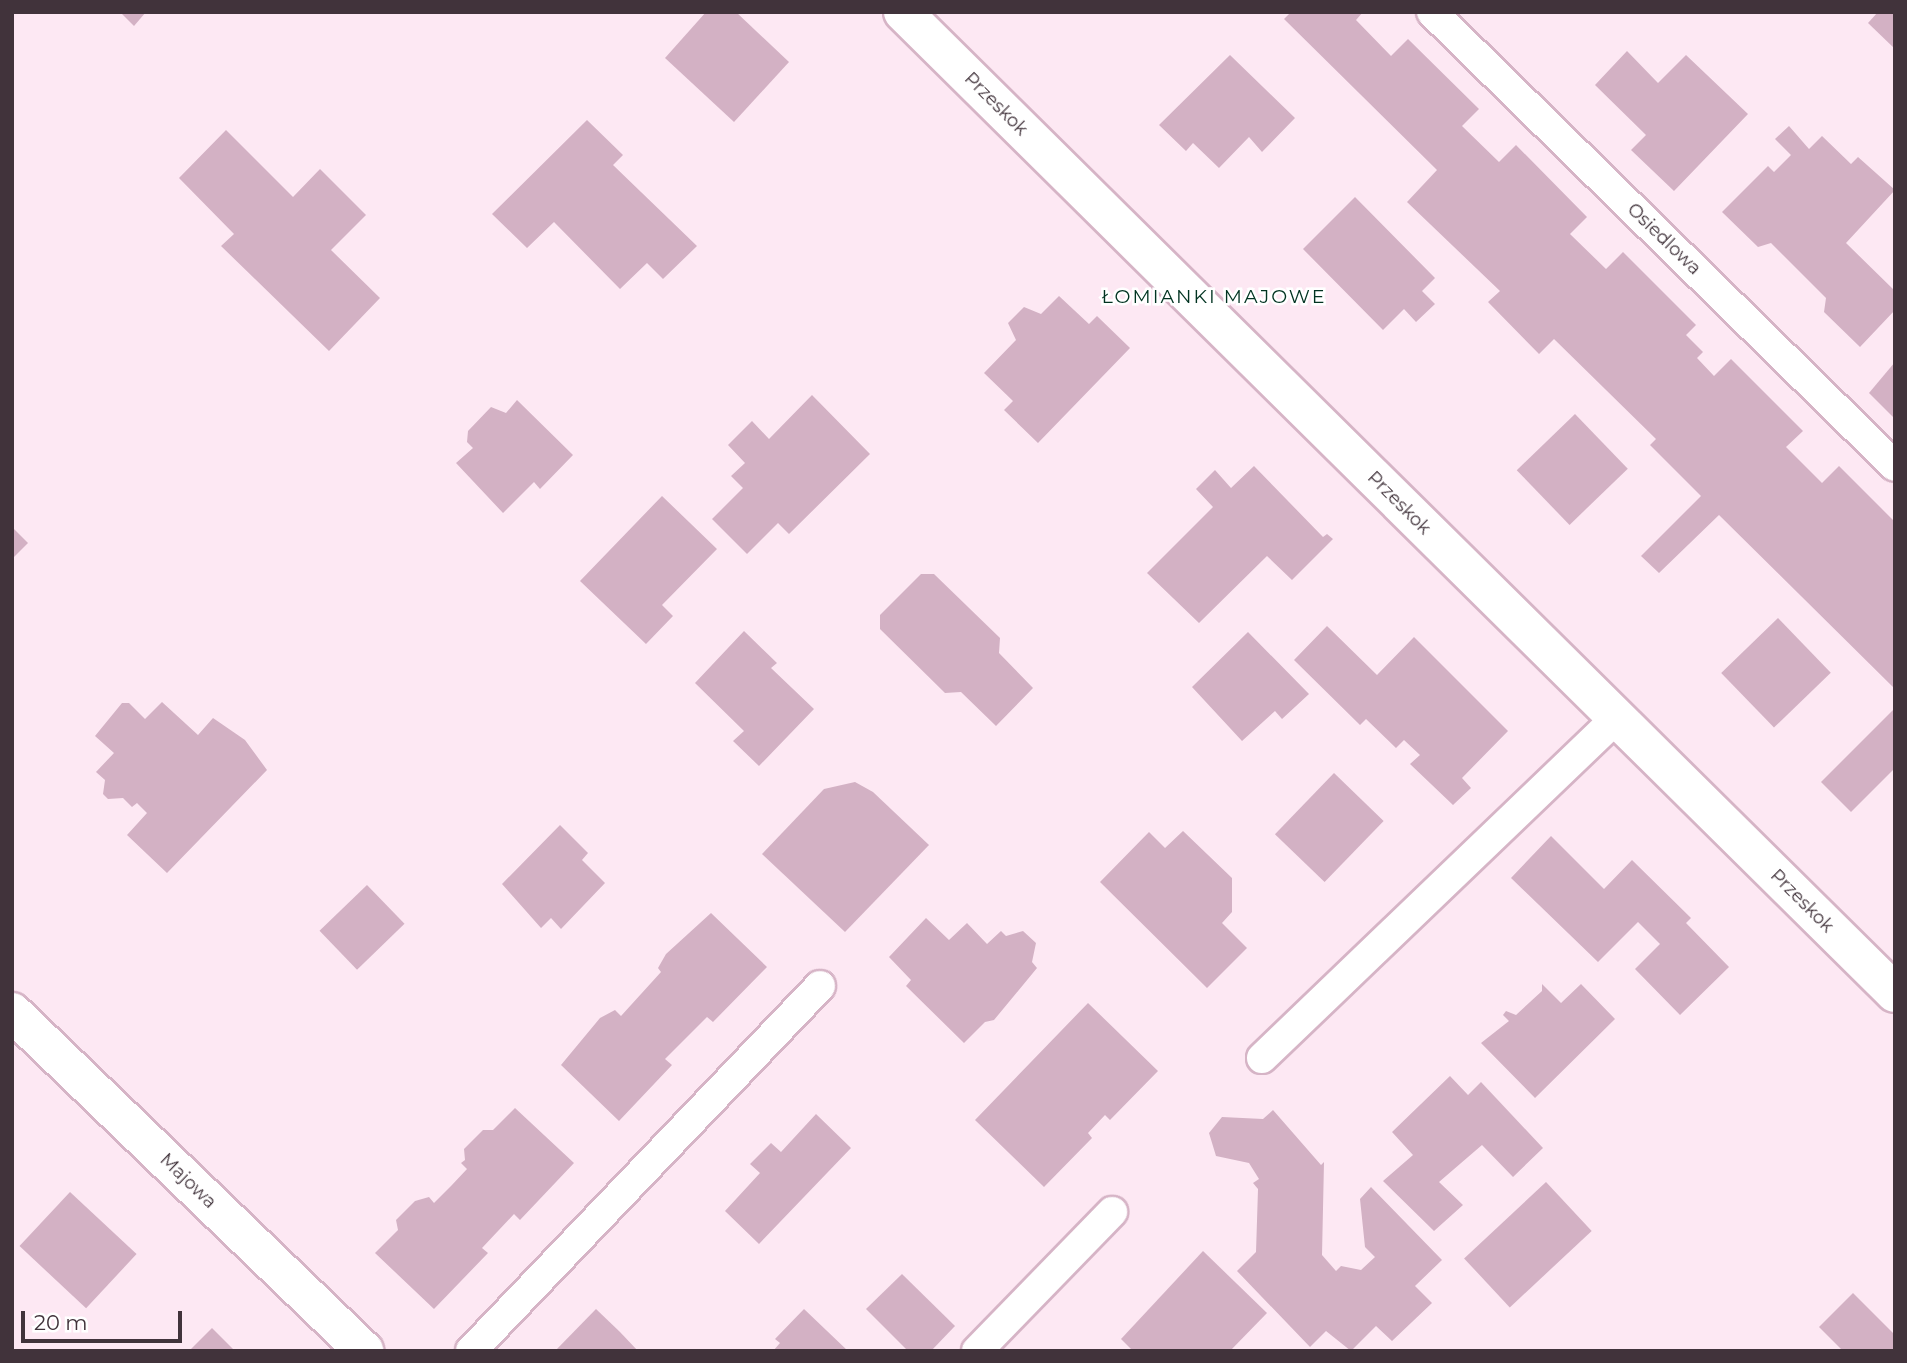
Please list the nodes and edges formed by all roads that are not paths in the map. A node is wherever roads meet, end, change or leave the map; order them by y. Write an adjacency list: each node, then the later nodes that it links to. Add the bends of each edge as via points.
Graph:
1 (903, 12): 4 (street, Przeskok)
2 (1432, 12): 3 (lane, Osiedlowa)
3 (1895, 466)
4 (1616, 718): 6 (street, Przeskok); 8 (lane)
5 (820, 986): 11 (lane)
6 (1895, 993)
7 (12, 1012): 10 (street, Majowa)
8 (1262, 1058)
9 (1112, 1212): 12 (lane)
10 (364, 1351)
11 (471, 1351)
12 (977, 1351)

